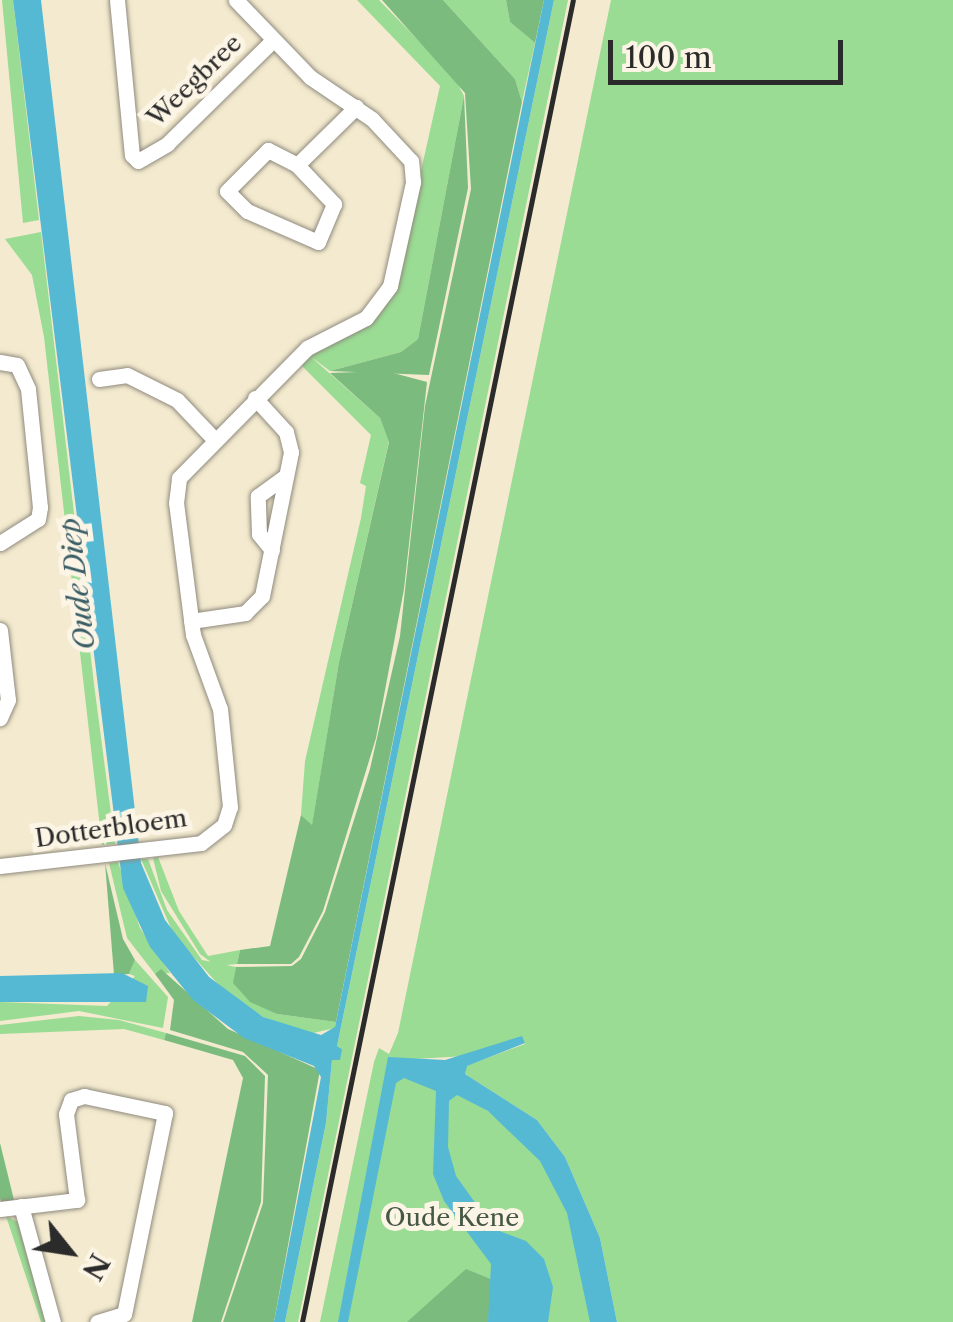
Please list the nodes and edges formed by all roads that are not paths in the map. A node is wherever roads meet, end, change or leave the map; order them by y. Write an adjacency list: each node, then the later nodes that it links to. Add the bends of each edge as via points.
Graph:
1 (117, 0): 3 (street, Weegbree, via 132,155 138,162 167,144)
2 (236, 0): 3 (street, Dotterbloem)
3 (272, 41): 4 (street, Dotterbloem)
4 (356, 108): 5 (street); 8 (street, Dotterbloem, via 406,154 414,182 386,296 366,318 307,348)
5 (297, 165): 5 (street, via 334,204 318,242 247,211 227,191 268,150)
6 (0, 362): 11 (street, via 17,365 28,388 40,506 38,519)
7 (100, 379): 9 (street, via 126,375 177,400)
8 (255, 398): 9 (street, Dotterbloem); 10 (street, via 286,432 292,452)
9 (213, 438): 13 (street, Dotterbloem, via 185,467 177,490)
10 (286, 476): 12 (street); 12 (street, via 258,496 259,534)
11 (0, 543)
12 (272, 550): 13 (street, via 256,607)
13 (191, 621): 16 (street, Dotterbloem, via 220,709 230,806 209,840)
14 (0, 630): 15 (street, via 8,700)
15 (0, 718)
16 (0, 866)
17 (22, 1206): 18 (street); 19 (street); 20 (street, via 77,1200 66,1114 71,1100 84,1096 165,1113 124,1314)
18 (0, 1208)
19 (53, 1322)
20 (98, 1322)

